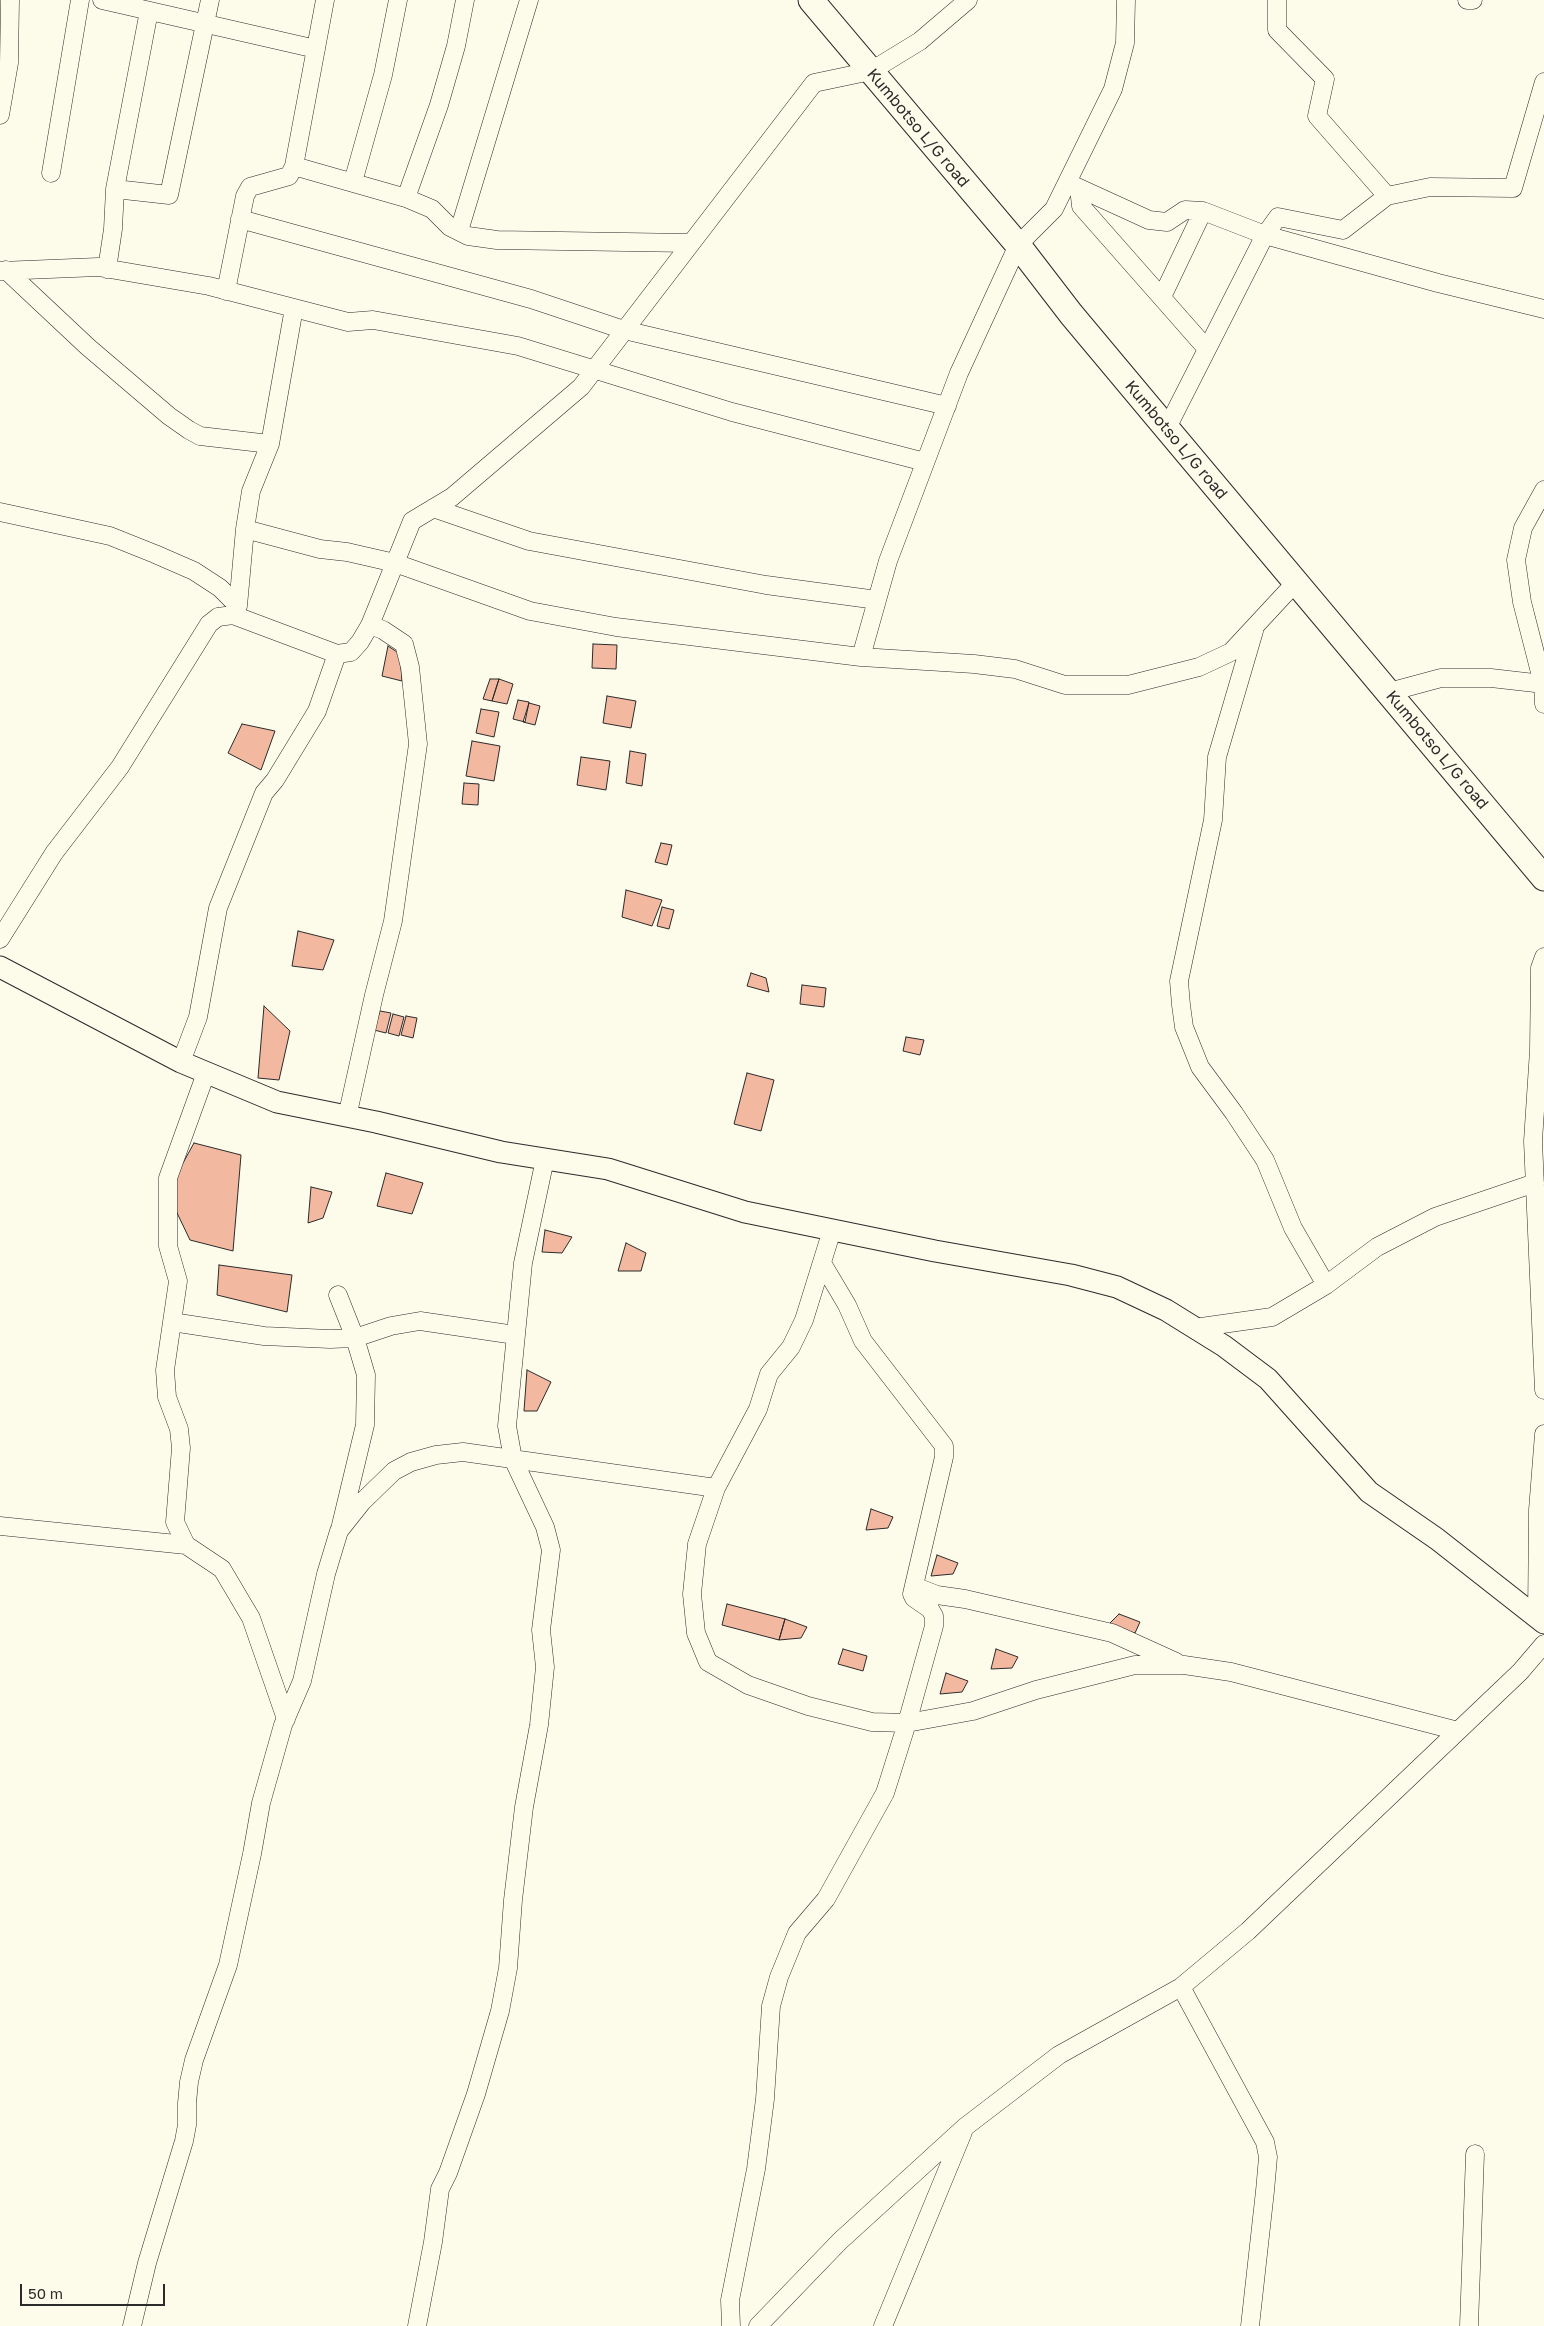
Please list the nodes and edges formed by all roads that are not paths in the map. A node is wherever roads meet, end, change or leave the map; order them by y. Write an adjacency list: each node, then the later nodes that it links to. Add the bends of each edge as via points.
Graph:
1 (10, 0): 20 (street, via 9,62)
2 (80, 0): 22 (street)
3 (102, 0): 15 (street)
4 (210, 0): 16 (street)
5 (325, 0): 17 (street)
6 (398, 0): 23 (street, via 383,75)
7 (465, 0): 27 (street, via 439,105)
8 (529, 0): 30 (street)
9 (811, 0): 18 (main road, Kumbotso L/G road)
10 (968, 0): 18 (street, via 920,41)
11 (1126, 0): 24 (street, via 1125,43 1113,89)
12 (1276, 0): 26 (street, via 1277,30 1325,79 1318,116)
13 (1467, 0): 14 (street)
14 (1473, 0)
15 (149, 11): 16 (street); 25 (street)
16 (205, 24): 17 (street); 25 (street, via 169,195)
17 (316, 49): 21 (street)
18 (871, 72): 32 (street, via 814,83); 33 (main road, Kumbotso L/G road)
19 (1544, 82): 26 (street, via 1513,188 1430,188)
20 (0, 111)
21 (294, 166): 23 (street); 29 (street, via 289,176 250,187)
22 (51, 173)
23 (353, 182): 27 (street)
24 (1073, 186): 28 (street, via 1149,220 1167,222 1185,210); 33 (street); 37 (street, via 1082,206)
25 (115, 189): 34 (street)
26 (1387, 196): 31 (street, via 1343,230 1278,217)
27 (406, 198): 30 (street, via 432,209 450,227)
28 (1203, 211): 31 (street); 37 (street)
29 (240, 219): 36 (street); 40 (street, via 531,299)
30 (459, 231): 32 (street, via 468,236 497,240)
31 (1265, 234): 39 (street); 41 (street)
32 (690, 244): 40 (street)
33 (1018, 245): 43 (street); 44 (main road, Kumbotso L/G road)
34 (107, 269): 35 (street); 36 (street)
35 (3, 271): 45 (street, via 95,353 189,430 200,436)
36 (226, 291): 38 (street)
37 (1162, 298): 41 (street)
38 (294, 308): 42 (street, via 348,322 373,320 518,346); 45 (street)
39 (1544, 309)
40 (624, 330): 42 (street); 43 (street)
41 (1207, 349): 44 (street)
42 (594, 370): 46 (street, via 732,412); 48 (street, via 581,387 452,497)
43 (946, 406): 46 (street)
44 (1167, 428): 52 (main road, Kumbotso L/G road)
45 (270, 444): 50 (street, via 251,492)
46 (926, 462): 53 (street, via 888,561)
47 (1544, 490): 59 (street, via 1523,528 1516,560 1522,602)
48 (433, 508): 51 (street, via 412,521); 53 (street, via 529,541 766,585)
49 (0, 512): 54 (street, via 110,536 155,554 194,571 220,588)
50 (245, 529): 51 (street); 54 (street)
51 (395, 564): 55 (street); 58 (street, via 530,611 616,627)
52 (1296, 582): 56 (street); 60 (main road, Kumbotso L/G road)
53 (877, 600): 58 (street)
54 (235, 610): 57 (street); 63 (street, via 209,624 120,767 54,853)
55 (370, 625): 57 (street, via 351,652); 68 (street, via 404,644 410,667 418,744 393,921)
56 (1255, 628): 58 (street, via 1231,652 1199,667 1128,684 1065,685 1015,670 982,665); 73 (street, via 1217,757 1212,820 1179,981 1181,1005 1184,1027 1200,1067 1265,1160 1293,1228)
57 (337, 654): 66 (street, via 316,712 264,793 218,908 198,1017)
58 (861, 657)
59 (1543, 684): 60 (street, via 1491,678 1441,678); 61 (street)
60 (1389, 692): 62 (main road, Kumbotso L/G road)
61 (1544, 704)
62 (1544, 878)
63 (0, 938)
64 (1544, 957): 70 (street, via 1540,968 1533,1141)
65 (0, 967): 66 (street)
66 (181, 1062): 67 (street)
67 (206, 1073): 68 (street, via 277,1102); 75 (street, via 168,1178 168,1246 178,1281)
68 (347, 1117): 69 (street)
69 (546, 1160): 71 (street, via 608,1169 745,1212); 77 (street, via 523,1263)
70 (1535, 1183): 73 (street, via 1435,1216 1377,1247); 79 (street)
71 (832, 1230): 72 (street); 76 (street, via 1071,1275 1117,1287 1166,1310)
72 (822, 1263): 82 (street, via 804,1320 791,1347 769,1374 758,1409); 86 (street, via 863,1341 944,1446)
73 (1326, 1285): 76 (street, via 1272,1318)
74 (338, 1296): 78 (street)
75 (172, 1322): 78 (street, via 264,1336); 85 (street, via 166,1397 179,1428 181,1448 175,1522)
76 (1194, 1328): 87 (street, via 1268,1379 1369,1492 1437,1539)
77 (515, 1335): 78 (street, via 420,1322 391,1326); 81 (street, via 507,1426)
78 (355, 1338): 84 (street, via 366,1374 365,1425)
79 (1544, 1390)
80 (1544, 1434): 87 (street, via 1538,1510)
81 (513, 1459): 82 (street); 84 (street, via 463,1452 411,1462 394,1472 362,1502); 97 (street, via 544,1526 551,1550 541,1630 545,1667 539,1725 524,1808 508,1968 500,2011 476,2094 440,2189)
82 (716, 1488): 91 (street, via 697,1544 692,1594 696,1633 708,1662 748,1685 808,1706 872,1722)
83 (0, 1526): 85 (street)
84 (339, 1531): 90 (street, via 302,1680)
85 (186, 1545): 90 (street, via 222,1569 251,1618)
86 (914, 1586): 89 (street, via 937,1595 1112,1634); 91 (street, via 914,1598 930,1609 934,1626)
87 (1541, 1620)
88 (1544, 1644): 92 (street, via 1520,1672)
89 (1184, 1665): 91 (street, via 1136,1665 1036,1690 973,1711); 92 (street, via 1231,1672)
90 (286, 1719): 96 (street, via 261,1803 228,1965 194,2060 186,2103 188,2125)
91 (907, 1723): 98 (street, via 885,1793 826,1899 797,1933 779,1977 771,2006 765,2099 756,2169 730,2300)
92 (1458, 1731): 93 (street, via 1248,1930)
93 (1181, 1987): 94 (street, via 1060,2055); 101 (street, via 1265,2142 1268,2157)
94 (965, 2127): 99 (street, via 840,2241); 100 (street)
95 (1475, 2154): 102 (street)
96 (132, 2326)
97 (416, 2326)
98 (731, 2326)
99 (758, 2326)
100 (883, 2326)
101 (1250, 2326)
102 (1469, 2326)

